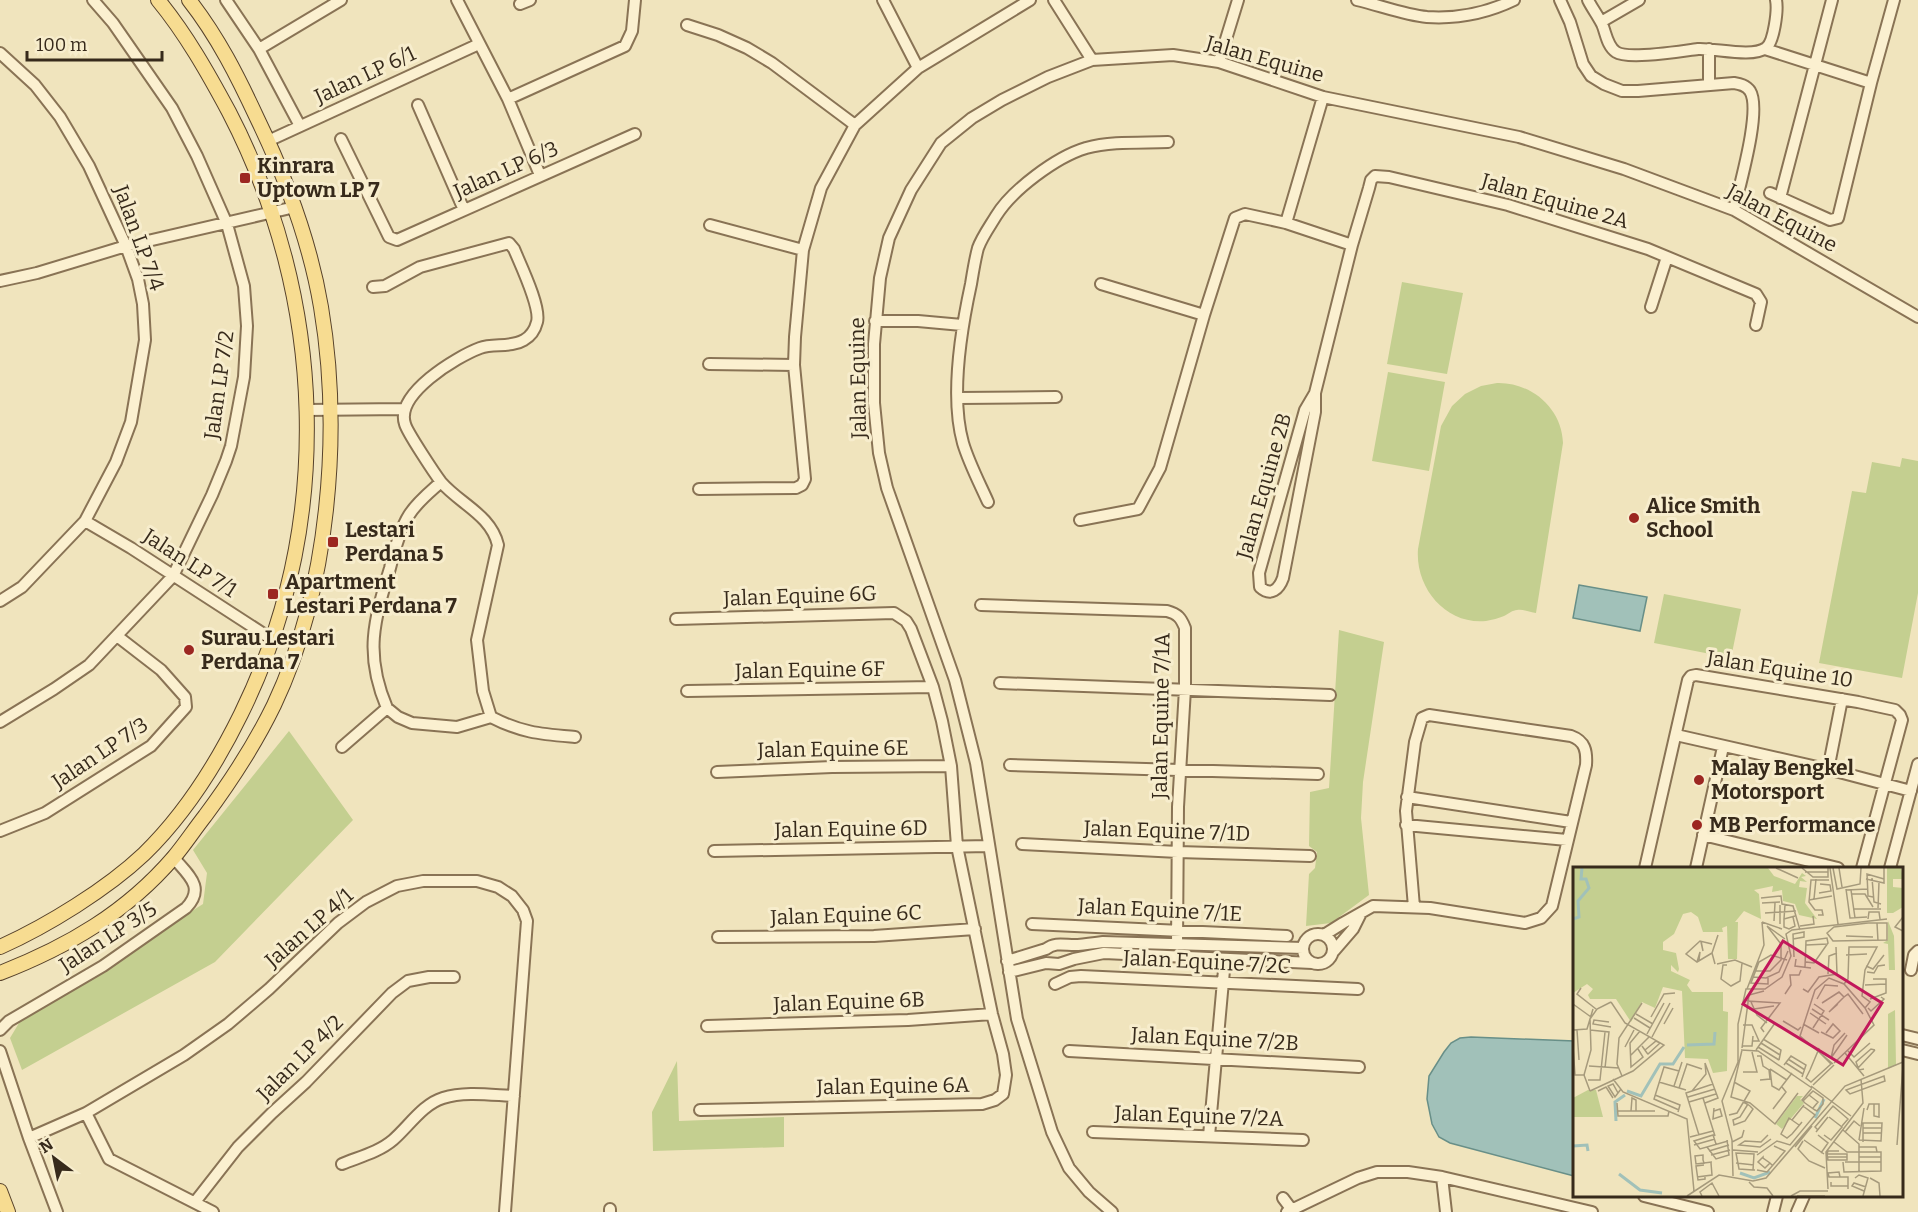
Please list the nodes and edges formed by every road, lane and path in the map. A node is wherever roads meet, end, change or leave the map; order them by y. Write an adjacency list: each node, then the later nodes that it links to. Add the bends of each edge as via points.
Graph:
1 (93, 0): 48 (street, Jalan LP 7/2, via 172,108)
2 (158, 0): 46 (main road, via 210,77 245,144)
3 (189, 0): 40 (main road, via 232,64)
4 (226, 0): 23 (street)
5 (341, 0): 23 (street)
6 (457, 0): 22 (street)
7 (635, 0): 34 (street, via 632,31 625,46)
8 (883, 0): 30 (street)
9 (1030, 0): 30 (street)
10 (1054, 0): 27 (street)
11 (1238, 0): 28 (street)
12 (1357, 0): 13 (street, via 1425,17 1459,17)
13 (1514, 0)
14 (1560, 0): 32 (street, via 1583,64 1591,76 1604,84 1622,91)
15 (1588, 0): 21 (street)
16 (1639, 0): 21 (street)
17 (1776, 0): 25 (street, via 1772,40)
18 (1832, 0): 29 (street)
19 (1894, 0): 31 (street)
20 (687, 25): 36 (street, via 747,48)
21 (1602, 25): 24 (street, via 1610,46 1620,54)
22 (479, 44): 34 (street); 37 (street, Jalan LP 6/1)
23 (259, 49): 37 (street)
24 (1709, 49): 25 (street); 32 (street)
25 (1765, 49): 29 (street)
26 (0, 53): 51 (street, Jalan LP 7/4, via 35,85 60,117 89,166)
27 (1092, 60): 28 (street, Jalan Equine, via 1173,55); 60 (street, Jalan Equine, via 1002,100 941,143 911,190 889,238)
28 (1219, 62): 33 (street, Jalan Equine)
29 (1815, 65): 31 (street); 31 (street, via 1775,195 1830,220 1838,218)
30 (918, 68): 36 (street)
31 (1871, 83)
32 (1709, 84): 45 (street, via 1739,84 1753,98 1750,140)
33 (1323, 97): 45 (street, Jalan Equine, via 1519,137 1624,169); 47 (street)
34 (508, 99): 42 (street)
35 (418, 105): 44 (street)
36 (855, 125): 52 (street, via 821,188)
37 (300, 126): 40 (street, Jalan LP 6/1)
38 (635, 134): 42 (street, Jalan LP 6/3)
39 (341, 139): 44 (street, Jalan LP 6/3, via 393,240)
40 (268, 141): 43 (main road)
41 (1168, 142): 61 (street, via 1085,148 1012,194 979,248)
42 (540, 175): 44 (street, Jalan LP 6/3)
43 (295, 207): 46 (street); 70 (main road, via 321,306)
44 (464, 210)
45 (1734, 210): 59 (street, Jalan Equine)
46 (271, 212): 48 (street); 69 (main road, via 297,308)
47 (1286, 223): 50 (street); 58 (street, via 1245,214 1235,219)
48 (227, 224): 51 (street); 76 (street, Jalan LP 7/2, via 244,286 244,376 226,461)
49 (710, 225): 52 (street)
50 (1352, 244): 53 (street, Jalan Equine 2A, via 1371,180 1381,176 1508,205); 65 (street, Jalan Equine 2B)
51 (126, 246): 54 (street); 75 (street, Jalan LP 7/4, via 143,304 145,340 140,375 128,431)
52 (803, 250): 64 (street)
53 (1667, 257): 57 (street); 62 (street, Jalan Equine 2A, via 1756,294 1761,302)
54 (0, 281)
55 (1101, 284): 58 (street)
56 (373, 287): 68 (street, via 385,286 420,267 509,243 537,309 533,333 522,341 481,348 456,360 428,379)
57 (1651, 307)
58 (1204, 315): 74 (street, via 1160,468 1143,501 1138,509)
59 (1918, 317)
60 (875, 321): 61 (street); 112 (street, Jalan Equine, via 874,403 879,453 887,488 955,680 976,763)
61 (962, 325): 67 (street)
62 (1756, 325)
63 (709, 364): 64 (street)
64 (794, 365): 72 (street, via 805,479 802,485)
65 (1315, 393): 65 (street, Jalan Equine 2B, via 1283,578 1278,588 1268,592 1258,584 1259,573 1305,410)
66 (1056, 397): 67 (street)
67 (959, 398): 73 (street, via 963,442)
68 (404, 409): 70 (street); 71 (street, via 405,424)
69 (306, 410): 70 (street); 81 (main road, via 303,511 293,570)
70 (331, 411): 116 (main road, via 327,500 315,577 298,643 275,704 243,762)
71 (441, 482): 88 (street, via 408,516 376,613 373,658); 89 (street, via 476,511 496,535 498,545 477,640 483,691)
72 (699, 489)
73 (988, 502)
74 (1080, 520)
75 (85, 521): 76 (street, Jalan LP 7/1); 77 (street, Jalan LP 7/4, via 22,587)
76 (173, 576): 80 (street, Jalan LP 7/2); 81 (street, Jalan LP 7/1)
77 (0, 601)
78 (981, 604): 84 (street, Jalan Equine 7/1A, via 1174,613 1185,628)
79 (676, 619): 83 (street, Jalan Equine 6G, via 894,613 911,629)
80 (117, 636): 90 (street, Jalan LP 7/2, via 89,665); 107 (street, Jalan LP 7/3, via 161,669 184,697 186,707 151,746 45,813)
81 (273, 640): 133 (main road, via 225,748 169,826 143,855 113,879)
82 (1000, 683): 84 (street)
83 (933, 687): 85 (street, Jalan Equine 6F); 97 (street, Jalan Equine 6G)
84 (1185, 689): 86 (street); 98 (street, Jalan Equine 7/1A)
85 (687, 691)
86 (1330, 695)
87 (1842, 699): 91 (street, Jalan Equine 10, via 1693,675 1688,680); 99 (street); 102 (street, Jalan Equine 10, via 1895,710 1901,717)
88 (387, 708): 89 (street, via 412,723 457,727); 93 (street)
89 (491, 717): 92 (street, via 533,734)
90 (0, 722)
91 (1676, 735): 94 (street); 117 (street, Jalan Equine 10)
92 (575, 737)
93 (342, 747)
94 (1723, 747): 99 (street); 108 (street)
95 (1918, 764): 103 (street)
96 (1010, 765): 98 (street)
97 (951, 766): 100 (street, Jalan Equine 6E); 111 (street, Jalan Equine 6G)
98 (1180, 769): 101 (street); 114 (street, Jalan Equine 7/1A)
99 (1828, 770): 102 (street)
100 (717, 772)
101 (1318, 774)
102 (1884, 784): 103 (street); 120 (street, Jalan Equine 10)
103 (1911, 791): 121 (street)
104 (1407, 797): 105 (street); 105 (street, via 1415,742 1421,720 1427,715 1571,736 1584,745 1587,755); 106 (street)
105 (1571, 822): 109 (street)
106 (1406, 825): 109 (street); 122 (street)
107 (0, 831)
108 (1703, 835): 118 (street); 119 (street)
109 (1567, 840): 122 (street, via 1552,906 1533,922)
110 (1022, 844): 114 (street, Jalan Equine 7/1D)
111 (957, 846): 112 (street, Jalan Equine 6D); 113 (street, Jalan Equine 6D); 125 (street, Jalan Equine 6G)
112 (989, 846): 143 (street, Jalan Equine)
113 (714, 851)
114 (1178, 852): 115 (street, Jalan Equine 7/1D); 126 (street, Jalan Equine 7/1A)
115 (1310, 855)
116 (173, 857): 145 (main road, via 122,908 73,940); 152 (street, Jalan LP 3/5, via 194,882 194,900 103,966)
117 (1645, 867)
118 (1696, 867)
119 (1834, 867)
120 (1862, 867)
121 (1890, 867)
122 (1414, 907): 123 (street, via 1372,906)
123 (1360, 914): 128 (street); 137 (street)
124 (1032, 924): 126 (street, Jalan Equine 7/1E)
125 (975, 929): 130 (street, Jalan Equine 6C, via 874,936); 150 (street, Jalan Equine 6G)
126 (1176, 931): 127 (street, Jalan Equine 7/1E); 132 (street, Jalan Equine 7/1A)
127 (1256, 934): 129 (street, Jalan Equine 7/1E); 134 (street)
128 (1324, 935): 135 (street, via 1310,936); 137 (street, via 1332,941)
129 (1287, 936)
130 (718, 937)
131 (1074, 945): 132 (street); 136 (street, via 1058,944); 139 (street)
132 (1177, 945): 134 (street)
133 (0, 947)
134 (1256, 948): 135 (street)
135 (1303, 948): 142 (street)
136 (1046, 950): 141 (street); 143 (street)
137 (1334, 951): 142 (street, via 1326,962)
138 (1918, 951): 144 (street)
139 (1074, 959): 140 (street, via 1104,953); 141 (street)
140 (1225, 959): 142 (street); 147 (street)
141 (1046, 963): 143 (street)
142 (1312, 963)
143 (1008, 967): 182 (street, Jalan Equine, via 1017,1019 1052,1132 1075,1176)
144 (1910, 970)
145 (0, 973)
146 (454, 977): 175 (street, Jalan LP 4/2, via 408,981 392,993 238,1147)
147 (1222, 981): 148 (street, Jalan Equine 7/2C, via 1075,976); 149 (street, Jalan Equine 7/2C); 159 (street)
148 (1055, 984)
149 (1358, 989)
150 (992, 1014): 151 (street, Jalan Equine 6B); 162 (street, Jalan Equine 6A, via 1006,1075 1003,1094 982,1104)
151 (707, 1026)
152 (0, 1030)
153 (1903, 1035): 154 (street)
154 (1918, 1039)
155 (1903, 1050): 158 (street)
156 (0, 1051): 166 (street)
157 (1069, 1051): 159 (street, Jalan Equine 7/2B)
158 (1918, 1054)
159 (1217, 1060): 160 (street, Jalan Equine 7/2B); 165 (street)
160 (1359, 1067)
161 (514, 1096): 163 (street, Jalan LP 4/1, via 527,921 523,910 498,887 477,881 423,881 397,886 366,902 228,1024); 168 (street, via 441,1098 391,1141); 181 (street, Jalan LP 4/1)
162 (700, 1110)
163 (86, 1113): 166 (street, Jalan LP 4/1); 175 (street, via 109,1159)
164 (1093, 1132): 165 (street, Jalan Equine 7/2A)
165 (1209, 1136): 167 (street, Jalan Equine 7/2A)
166 (29, 1138): 179 (street)
167 (1303, 1140)
168 (342, 1164)
169 (1442, 1177): 177 (street, via 1377,1172); 183 (street); 184 (street)
170 (0, 1191): 178 (main road)
171 (1649, 1197): 176 (street)
172 (1777, 1197): 186 (street)
173 (1803, 1197): 187 (street); 188 (street)
174 (1283, 1198): 177 (street)
175 (195, 1202): 180 (street)
176 (1690, 1205): 185 (street)
177 (1290, 1211)
178 (8, 1212)
179 (57, 1212)
180 (213, 1212)
181 (504, 1212)
182 (1112, 1212)
183 (1446, 1212)
184 (1592, 1212)
185 (1708, 1212)
186 (1773, 1212)
187 (1797, 1212)
188 (1802, 1212)

